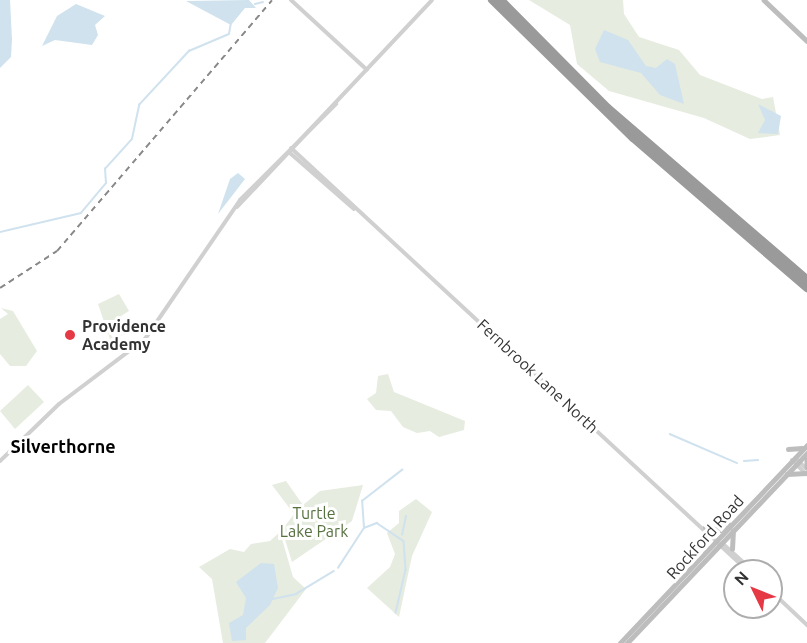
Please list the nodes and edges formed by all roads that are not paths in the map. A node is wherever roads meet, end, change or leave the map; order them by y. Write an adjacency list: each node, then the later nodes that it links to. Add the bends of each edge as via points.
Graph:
1 (291, 0): 7 (street)
2 (432, 0): 7 (street)
3 (492, 0): 9 (highway, via 606,114)
4 (501, 0): 10 (highway, via 608,108)
5 (764, 0): 6 (main road)
6 (807, 41)
7 (367, 70): 8 (street)
8 (291, 151): 15 (street, via 235,208 150,333 59,404); 20 (street, Fernbrook Lane North)
9 (781, 265): 11 (highway); 12 (highway)
10 (807, 279)
11 (807, 288)
12 (807, 293)
13 (788, 449): 14 (main road)
14 (806, 450): 16 (main road, Rockford Road); 17 (main road)
15 (0, 461)
16 (795, 461): 17 (street); 18 (main road, Rockford Road); 19 (main road, Rockford Road)
17 (807, 471): 18 (main road)
18 (785, 475): 21 (main road, Rockford Road)
19 (746, 508): 20 (main road, via 722,529); 22 (main road, Rockford Road)
20 (705, 527): 22 (street, Fernbrook Lane North)
21 (733, 531): 22 (main road, Rockford Road); 23 (main road)
22 (719, 541): 23 (street, Fernbrook Lane North); 24 (street, Fernbrook Lane North); 28 (main road, Rockford Road); 29 (main road, Rockford Road)
23 (732, 549): 25 (street, Fernbrook Lane North)
24 (738, 559)
25 (740, 559)
26 (783, 602): 27 (street)
27 (807, 625)
28 (620, 643)
29 (627, 643)

